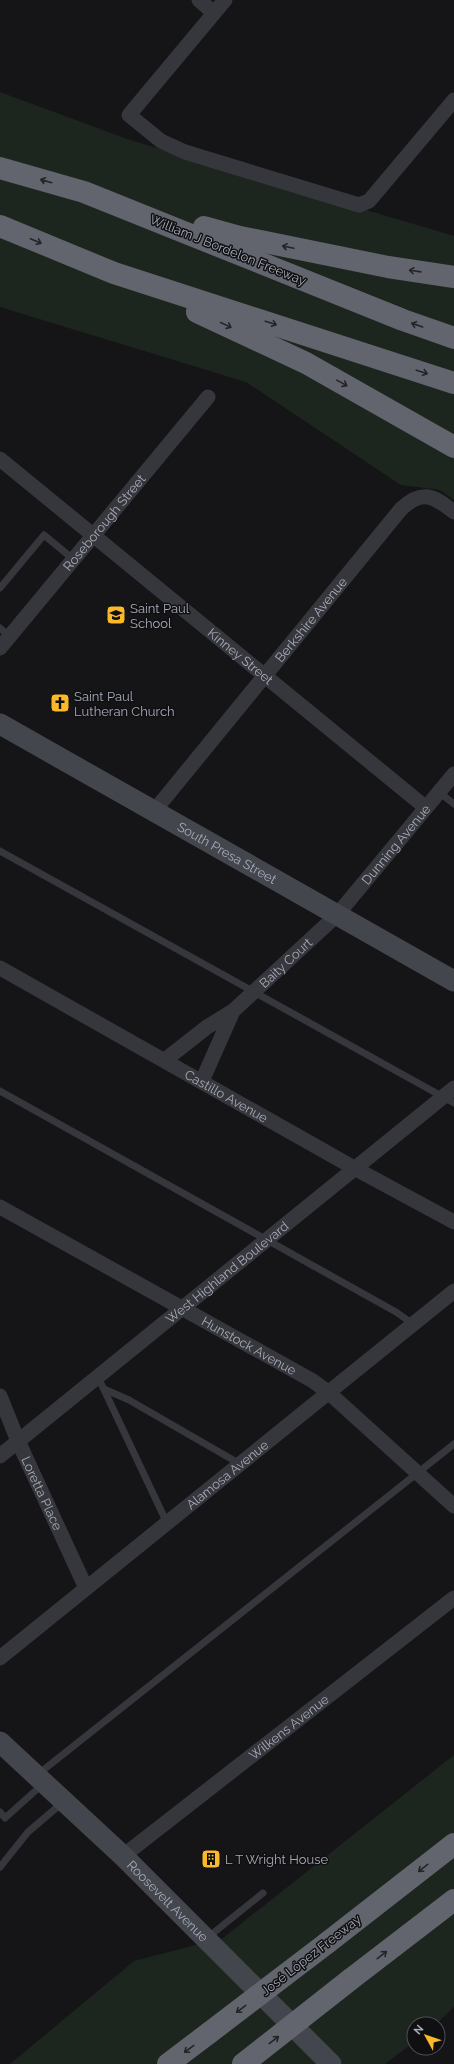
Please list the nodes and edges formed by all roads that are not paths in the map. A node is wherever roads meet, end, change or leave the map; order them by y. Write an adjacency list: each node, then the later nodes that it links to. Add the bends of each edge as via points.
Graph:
1 (199, 0): 3 (street)
2 (225, 0): 3 (street)
3 (214, 13): 4 (street, via 129,115 161,141 185,152 359,205 369,201)
4 (454, 100)
5 (0, 168): 6 (highway, William J Bordelon Freeway, one-way to 5)
6 (84, 192): 9 (highway, one-way to 6, via 388,267 240,237); 10 (highway, William J Bordelon Freeway, one-way to 6)
7 (0, 226): 8 (highway, one-way to 8)
8 (114, 273): 11 (highway, one-way to 11); 13 (highway, one-way to 13, via 306,363)
9 (454, 277)
10 (454, 338)
11 (454, 383)
12 (208, 397): 16 (street, Roseborough Street)
13 (454, 447)
14 (0, 459): 16 (street, Kinney Street)
15 (454, 512): 21 (street, Berkshire Avenue, via 442,502 429,497 410,501)
16 (93, 536): 17 (street, Roseborough Street); 21 (street, Kinney Street)
17 (73, 559): 18 (lane, via 44,535); 19 (street, Roseborough Street)
18 (0, 588)
19 (5, 632): 20 (street, Roseborough Street)
20 (0, 648)
21 (265, 676): 26 (street, Kinney Street); 27 (street, Berkshire Avenue)
22 (2, 729): 27 (main road, South Presa Street)
23 (454, 774): 24 (street, Dunning Avenue)
24 (439, 792): 25 (lane); 26 (street, Dunning Avenue)
25 (454, 804)
26 (425, 807): 29 (street, Dunning Avenue)
27 (155, 810): 29 (main road, South Presa Street)
28 (0, 851): 32 (lane)
29 (337, 915): 31 (main road, South Presa Street); 32 (street, Baity Court)
30 (0, 968): 34 (street, Castillo Avenue)
31 (454, 981)
32 (253, 992): 33 (street, Baity Court); 37 (lane)
33 (233, 1011): 34 (street, Baity Court, via 206,1027); 35 (street, Baity Court)
34 (165, 1060): 35 (street, Castillo Avenue)
35 (202, 1081): 38 (street, Castillo Avenue)
36 (0, 1091): 41 (lane)
37 (450, 1096): 38 (street, West Highland Boulevard)
38 (356, 1169): 40 (street, Castillo Avenue); 41 (street, West Highland Boulevard)
39 (0, 1207): 43 (street, Hunstock Avenue)
40 (454, 1222)
41 (268, 1240): 43 (street, West Highland Boulevard); 44 (lane)
42 (454, 1291): 44 (street, Alamosa Avenue)
43 (182, 1309): 45 (street, West Highland Boulevard); 46 (street, Hunstock Avenue, via 313,1381)
44 (413, 1324): 46 (street, Alamosa Avenue)
45 (101, 1383): 48 (street, West Highland Boulevard); 51 (lane); 54 (lane)
46 (328, 1392): 51 (street, Alamosa Avenue); 52 (street, Hunstock Avenue)
47 (0, 1396): 48 (street, Loretta Place)
48 (18, 1441): 50 (street, West Highland Boulevard); 55 (street, Loretta Place)
49 (454, 1444): 52 (lane)
50 (0, 1456)
51 (240, 1464): 54 (street, Alamosa Avenue)
52 (419, 1473): 53 (street, Hunstock Avenue); 59 (lane)
53 (454, 1506)
54 (167, 1523): 55 (street, Alamosa Avenue)
55 (86, 1588): 57 (street, Alamosa Avenue)
56 (454, 1598): 63 (street, Wilkens Avenue)
57 (1, 1653)
58 (0, 1742): 59 (main road, Roosevelt Avenue)
59 (40, 1780): 60 (main road, Roosevelt Avenue); 61 (lane, via 5,1818)
60 (64, 1802): 63 (main road, Roosevelt Avenue); 64 (lane, via 28,1832)
61 (0, 1812)
62 (454, 1844): 68 (highway, José López Freeway, one-way to 68, bridge)
63 (123, 1856): 67 (main road, Roosevelt Avenue)
64 (0, 1867)
65 (263, 1893): 67 (lane)
66 (454, 1900): 69 (highway, one-way to 66, bridge)
67 (206, 1939): 70 (main road, Roosevelt Avenue)
68 (168, 2064)
69 (243, 2064)
70 (331, 2064)

